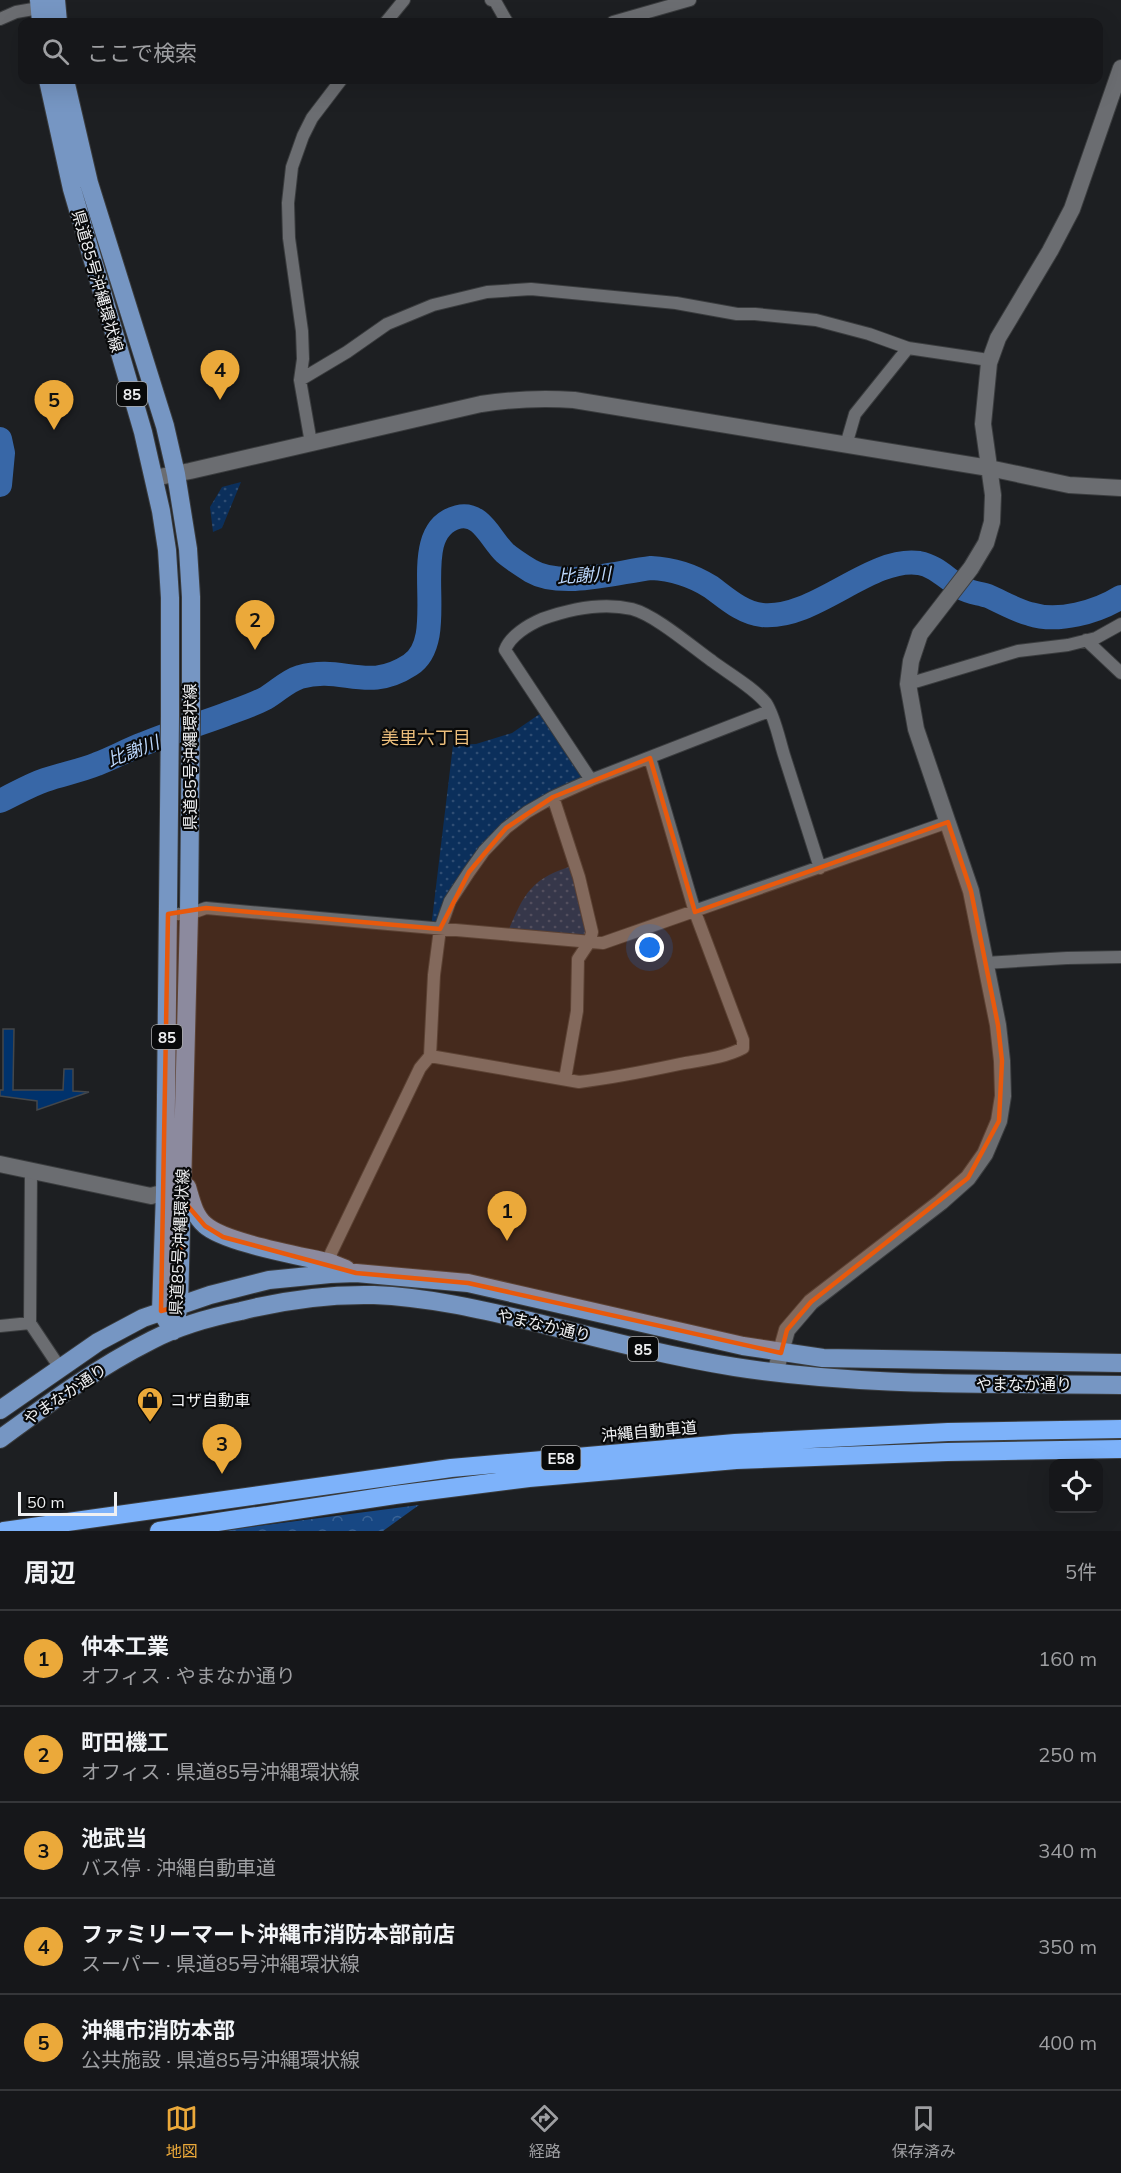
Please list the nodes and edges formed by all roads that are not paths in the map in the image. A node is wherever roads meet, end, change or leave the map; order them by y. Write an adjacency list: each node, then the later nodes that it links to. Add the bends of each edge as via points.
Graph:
1 (404, 0): 5 (street)
2 (491, 0): 6 (street)
3 (690, 0): 7 (street)
4 (44, 8): 8 (street)
5 (389, 18)
6 (505, 18)
7 (627, 18)
8 (0, 19)
9 (1121, 68): 14 (street, via 1072,209 998,338)
10 (49, 84): 20 (main road, 県道85号沖縄環状線 / 85, via 72,189)
11 (67, 84): 19 (main road, 県道85号沖縄環状線 / 85, via 89,183 165,426)
12 (338, 84): 15 (street, via 312,118 292,167 289,238 302,331)
13 (908, 348): 14 (street); 15 (street, via 816,320 531,289 487,292 433,305 387,324); 17 (street, via 855,414)
14 (989, 363): 18 (street, via 983,424)
15 (300, 380): 16 (street)
16 (310, 443): 17 (street, via 481,404 548,398); 19 (street)
17 (846, 445): 18 (street)
18 (989, 468): 21 (street, via 1069,484); 25 (street, via 992,522 986,543 920,634)
19 (176, 474): 20 (street); 34 (main road, 県道85号沖縄環状線 / 85, via 191,597)
20 (154, 478): 33 (main road, 県道85号沖縄環状線 / 85, via 167,550 170,598)
21 (1121, 488)
22 (1121, 624): 23 (street)
23 (1086, 640): 24 (street); 25 (street, via 1018,651)
24 (1121, 673)
25 (908, 684): 30 (street, via 916,729)
26 (769, 711): 27 (street); 28 (street, via 738,680 648,616 632,609 579,608 538,621 520,632 506,650); 31 (street)
27 (650, 758): 28 (street); 32 (street)
28 (591, 780): 29 (street)
29 (553, 797): 35 (street, via 527,812 484,851 450,902); 36 (street, via 589,913)
30 (948, 822): 31 (street); 38 (street, via 971,891)
31 (820, 868): 32 (street)
32 (695, 912): 36 (street, via 603,943); 40 (street, via 743,1048 600,1080)
33 (168, 914): 34 (street); 44 (main road, 県道85号沖縄環状線 / 85)
34 (189, 914): 35 (street, via 206,908); 43 (main road, 県道85号沖縄環状線 / 85)
35 (440, 929): 36 (street); 39 (street)
36 (590, 941): 40 (street, via 578,959 577,1011)
37 (1121, 957): 38 (street)
38 (986, 963): 51 (street, via 999,1034 1003,1096 999,1121 985,1154 968,1178 941,1202 811,1302 786,1330)
39 (430, 1056): 40 (street); 45 (street, via 410,1088 332,1253)
40 (565, 1079)
41 (0, 1164): 42 (street)
42 (32, 1171): 44 (street, via 151,1196); 48 (street)
43 (183, 1177): 45 (main road, via 196,1216 223,1237); 47 (main road, 県道85号沖縄環状線 / 85)
44 (165, 1192): 47 (main road, 県道85号沖縄環状線 / 85)
45 (331, 1263): 46 (main road)
46 (356, 1273): 47 (main road, やまなか通り / 85, via 269,1280); 51 (main road, やまなか通り / 85, via 468,1283)
47 (170, 1308): 50 (main road, 県道85号沖縄環状線); 53 (main road, やまなか通り / 85, via 118,1330)
48 (30, 1323): 49 (street); 53 (street)
49 (0, 1326)
50 (173, 1331): 54 (main road, やまなか通り / 85, via 274,1303 375,1295 494,1313 691,1360); 58 (main road, やまなか通り / 85, via 62,1393)
51 (781, 1353): 52 (main road, やまなか通り / 85, via 823,1358); 54 (street)
52 (1121, 1363)
53 (60, 1368): 56 (main road, やまなか通り / 85)
54 (775, 1373): 55 (main road, やまなか通り / 85, via 938,1383)
55 (1121, 1385)
56 (0, 1410)
57 (1121, 1429): 60 (highway, 沖縄自動車道 / E58, via 948,1432 735,1443 451,1468)
58 (0, 1439)
59 (1121, 1449): 61 (highway, E58, via 736,1460 540,1477)
60 (4, 1531)
61 (159, 1531)

